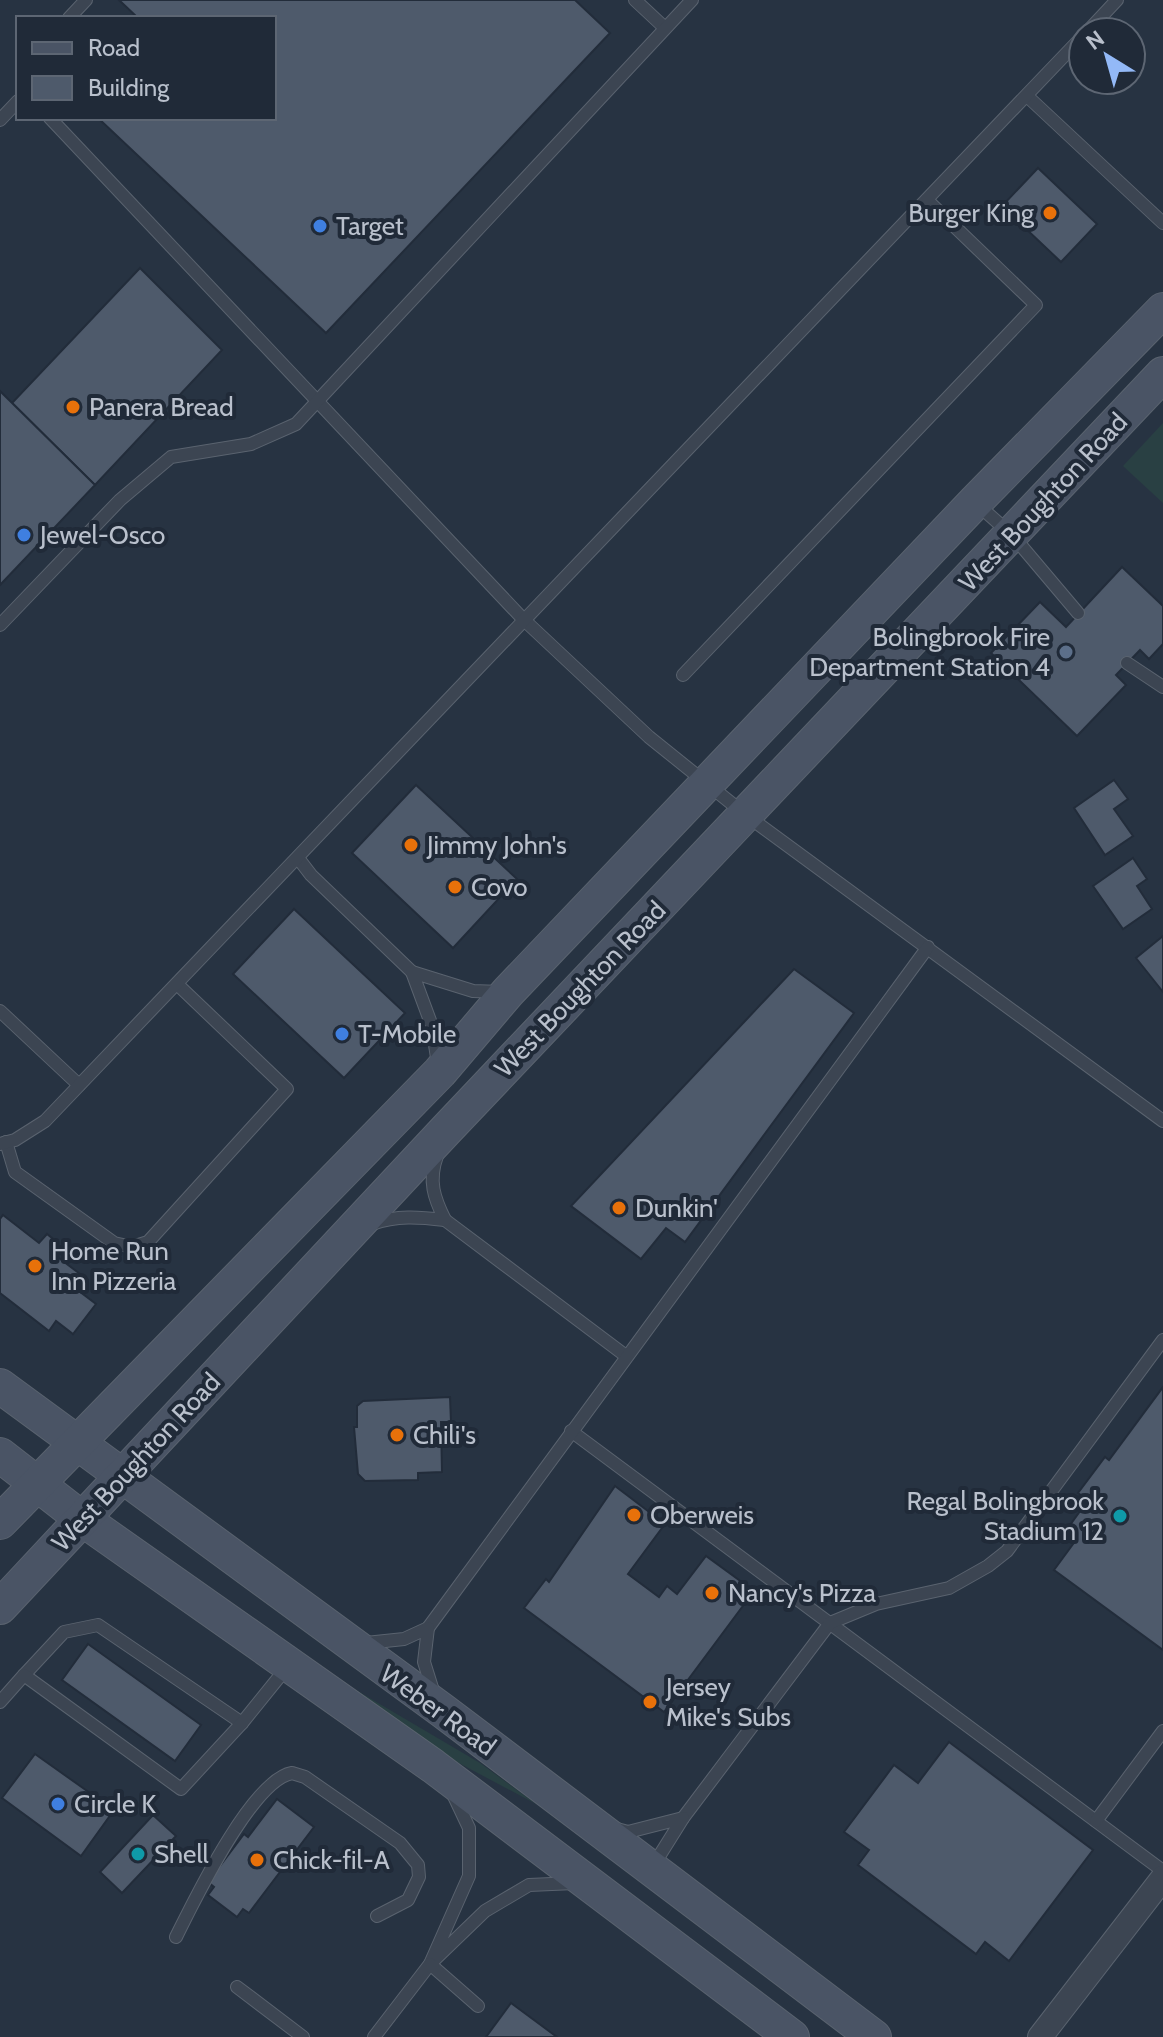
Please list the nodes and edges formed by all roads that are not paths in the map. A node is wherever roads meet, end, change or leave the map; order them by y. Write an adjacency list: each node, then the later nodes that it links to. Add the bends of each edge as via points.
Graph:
1 (86, 0): 5 (lane)
2 (635, 0): 7 (lane)
3 (692, 0): 7 (lane)
4 (1117, 0): 6 (lane)
5 (71, 16)
6 (1102, 16)
7 (665, 28): 17 (lane)
8 (1067, 53): 9 (lane)
9 (1027, 96): 13 (lane); 14 (lane)
10 (16, 103): 11 (lane)
11 (0, 120)
12 (52, 120): 17 (lane)
13 (927, 200): 21 (lane); 24 (lane, via 1036,305)
14 (1163, 223)
15 (1163, 310): 18 (main road, West Boughton Road)
16 (1163, 374): 19 (main road, West Boughton Road)
17 (317, 402): 21 (lane); 22 (lane, via 275,436 171,457 145,475)
18 (975, 502): 19 (lane); 26 (main road, West Boughton Road)
19 (1013, 536): 20 (lane); 27 (main road, West Boughton Road)
20 (1078, 613)
21 (523, 619): 26 (lane); 28 (lane)
22 (0, 625)
23 (1127, 663): 25 (lane)
24 (683, 675)
25 (1163, 687)
26 (707, 784): 27 (lane); 32 (main road, West Boughton Road)
27 (746, 815): 29 (lane); 37 (main road, West Boughton Road)
28 (298, 858): 30 (lane); 31 (lane)
29 (928, 947): 36 (lane); 42 (lane)
30 (412, 972): 32 (lane, via 473,991); 34 (lane, via 432,1026)
31 (177, 984): 35 (lane); 38 (lane, via 287,1089 148,1242 132,1247 114,1243 15,1172)
32 (508, 992): 34 (main road, West Boughton Road)
33 (0, 1011): 35 (lane)
34 (440, 1072): 45 (main road, West Boughton Road)
35 (79, 1085): 38 (lane, via 45,1121)
36 (1163, 1121)
37 (446, 1130): 39 (lane, via 431,1172 433,1196); 40 (main road, West Boughton Road)
38 (3, 1143)
39 (445, 1220): 40 (lane, via 390,1218); 42 (lane)
40 (354, 1231): 47 (main road, West Boughton Road)
41 (1163, 1340): 52 (lane, via 997,1559 949,1588 876,1604)
42 (626, 1356): 44 (lane)
43 (0, 1386): 45 (main road, Weber Road)
44 (571, 1431): 52 (lane); 53 (lane)
45 (75, 1443): 47 (main road, Weber Road); 48 (main road, West Boughton Road)
46 (0, 1455): 48 (main road, Weber Road)
47 (123, 1476): 49 (main road, West Boughton Road); 54 (main road, Weber Road)
48 (36, 1483): 49 (main road, Weber Road); 50 (main road, West Boughton Road)
49 (81, 1518): 51 (main road, West Boughton Road); 55 (main road, Weber Road)
50 (0, 1522)
51 (0, 1607)
52 (830, 1623): 63 (lane); 65 (lane)
53 (428, 1628): 54 (lane, via 377,1644); 58 (lane, via 424,1662)
54 (339, 1638): 58 (main road, Weber Road)
55 (289, 1664): 59 (lane); 61 (main road, Weber Road)
56 (24, 1675): 57 (lane); 59 (lane, via 64,1632 98,1625); 59 (lane, via 181,1789)
57 (0, 1702)
58 (443, 1711): 64 (main road, Weber Road)
59 (242, 1723)
60 (1163, 1731): 65 (lane)
61 (441, 1772): 62 (main road, Weber Road); 72 (lane, via 469,1828 469,1876)
62 (495, 1811): 66 (main road, via 520,1809 619,1875 635,1879); 69 (main road, Weber Road)
63 (683, 1818): 64 (lane, via 628,1832); 66 (lane)
64 (588, 1821): 66 (main road, Weber Road)
65 (1096, 1821): 67 (lane)
66 (651, 1869): 78 (main road, Weber Road)
67 (1163, 1871)
68 (1163, 1878): 79 (street)
69 (590, 1882): 72 (lane, via 529,1885 485,1911); 77 (main road, Weber Road)
70 (377, 1916): 71 (lane, via 408,1900 419,1877 418,1865 400,1843 292,1773 273,1783 212,1862)
71 (176, 1937)
72 (430, 1964): 74 (lane); 76 (lane)
73 (237, 1987): 75 (lane)
74 (478, 2006)
75 (303, 2037)
76 (374, 2037)
77 (792, 2037)
78 (874, 2037)
79 (1040, 2037)

